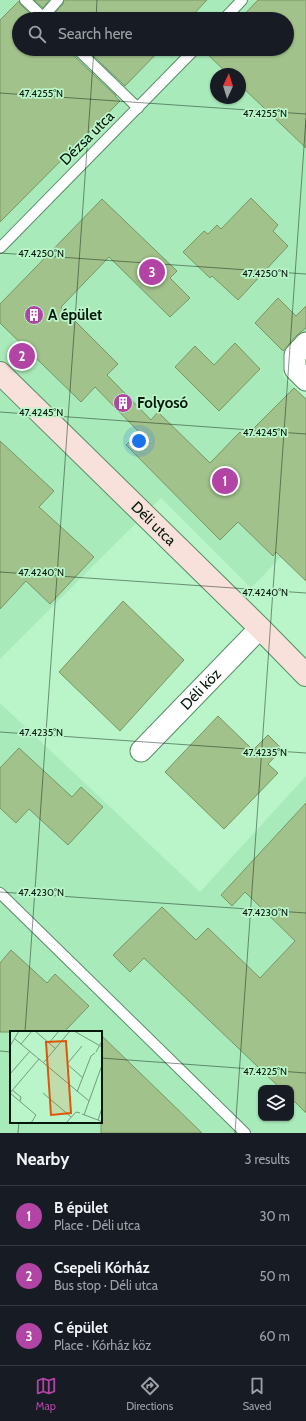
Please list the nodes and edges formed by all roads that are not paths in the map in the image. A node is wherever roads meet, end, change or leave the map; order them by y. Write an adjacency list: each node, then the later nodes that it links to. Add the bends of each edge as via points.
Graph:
1 (25, 0): 4 (lane)
2 (58, 0): 5 (lane)
3 (242, 0): 6 (lane)
4 (38, 12)
5 (49, 12)
6 (231, 12)
7 (84, 56): 9 (lane)
8 (188, 56): 9 (lane, Dézsa utca)
9 (138, 108): 10 (lane, Dézsa utca)
10 (0, 248)
11 (300, 349): 13 (street, via 295,369)
12 (0, 373): 14 (street, Déli utca)
13 (306, 380)
14 (260, 628): 15 (street, Déli utca); 16 (street, Déli köz)
15 (306, 675)
16 (141, 751)
17 (0, 893): 18 (lane)
18 (245, 1133)

